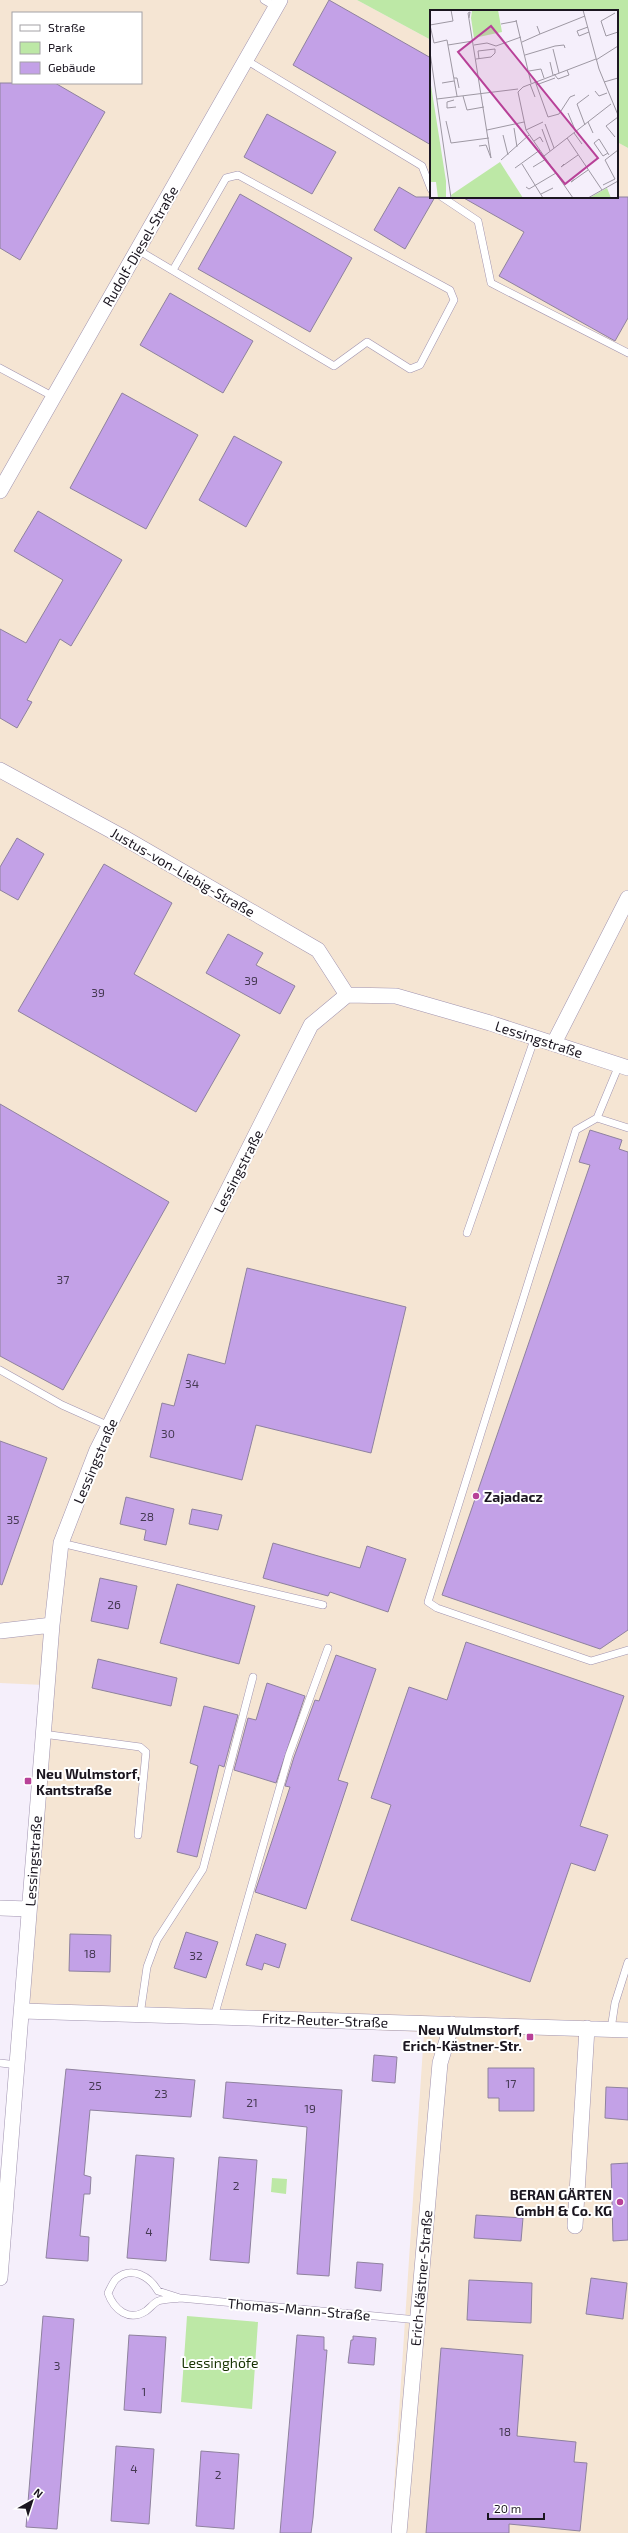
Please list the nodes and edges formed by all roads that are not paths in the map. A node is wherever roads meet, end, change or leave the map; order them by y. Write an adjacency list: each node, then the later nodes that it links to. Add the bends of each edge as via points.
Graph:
1 (274, 2): 2 (street, Rudolf-Diesel-Straße)
2 (246, 60): 3 (lane, via 422,166); 5 (street, Rudolf-Diesel-Straße)
3 (430, 186)
4 (444, 198): 7 (lane, via 478,221 491,284)
5 (138, 250): 6 (lane); 9 (street, Rudolf-Diesel-Straße)
6 (173, 270): 6 (lane, via 334,366 367,342 410,369 420,365 454,300 450,290 238,175 226,178)
7 (628, 353)
8 (0, 368): 9 (lane)
9 (54, 397): 10 (street, Rudolf-Diesel-Straße)
10 (0, 491)
11 (0, 770): 13 (street, Justus-von-Liebig-Straße, via 121,836 318,950)
12 (628, 898): 15 (street)
13 (347, 994): 14 (street, Lessingstraße, via 396,996); 21 (street, Lessingstraße, via 311,1025)
14 (535, 1037): 15 (street, Lessingstraße); 19 (lane)
15 (554, 1043): 16 (street, Lessingstraße)
16 (623, 1066): 17 (lane)
17 (597, 1118): 18 (lane); 27 (lane, via 576,1130 428,1602 437,1608 591,1661)
18 (628, 1128)
19 (466, 1233)
20 (0, 1370): 21 (lane, via 62,1405)
21 (109, 1426): 22 (street, Lessingstraße)
22 (61, 1543): 23 (lane); 24 (street, Lessingstraße)
23 (323, 1605)
24 (52, 1625): 25 (street); 29 (street, Lessingstraße)
25 (0, 1631)
26 (328, 1648): 36 (lane, via 289,1755)
27 (628, 1650)
28 (253, 1677): 35 (lane, via 203,1869 157,1940 147,1967)
29 (43, 1734): 30 (lane, via 140,1747 146,1752); 32 (street, Lessingstraße)
30 (138, 1836)
31 (0, 1908): 32 (street)
32 (29, 1909): 34 (street, Lessingstraße)
33 (628, 1962): 39 (lane, via 615,2003)
34 (22, 2011): 35 (street, Fritz-Reuter-Straße); 42 (street, Lessingstraße)
35 (140, 2015): 36 (street, Fritz-Reuter-Straße)
36 (214, 2017): 37 (street, Fritz-Reuter-Straße)
37 (452, 2024): 38 (street, Fritz-Reuter-Straße); 46 (street, Erich-Kästner-Straße, via 440,2063)
38 (586, 2028): 39 (street, Fritz-Reuter-Straße); 43 (street)
39 (611, 2029): 40 (street, Fritz-Reuter-Straße)
40 (628, 2030)
41 (0, 2062): 42 (lane)
42 (17, 2065): 44 (street, Lessingstraße)
43 (575, 2226)
44 (0, 2278)
45 (180, 2298): 45 (lane, Thomas-Mann-Straße, via 158,2301 141,2314 132,2315 121,2312 112,2303 108,2293 116,2279 129,2273 140,2273 152,2280 158,2291); 46 (lane, Thomas-Mann-Straße)
46 (418, 2320): 47 (street, Erich-Kästner-Straße)
47 (399, 2533)

